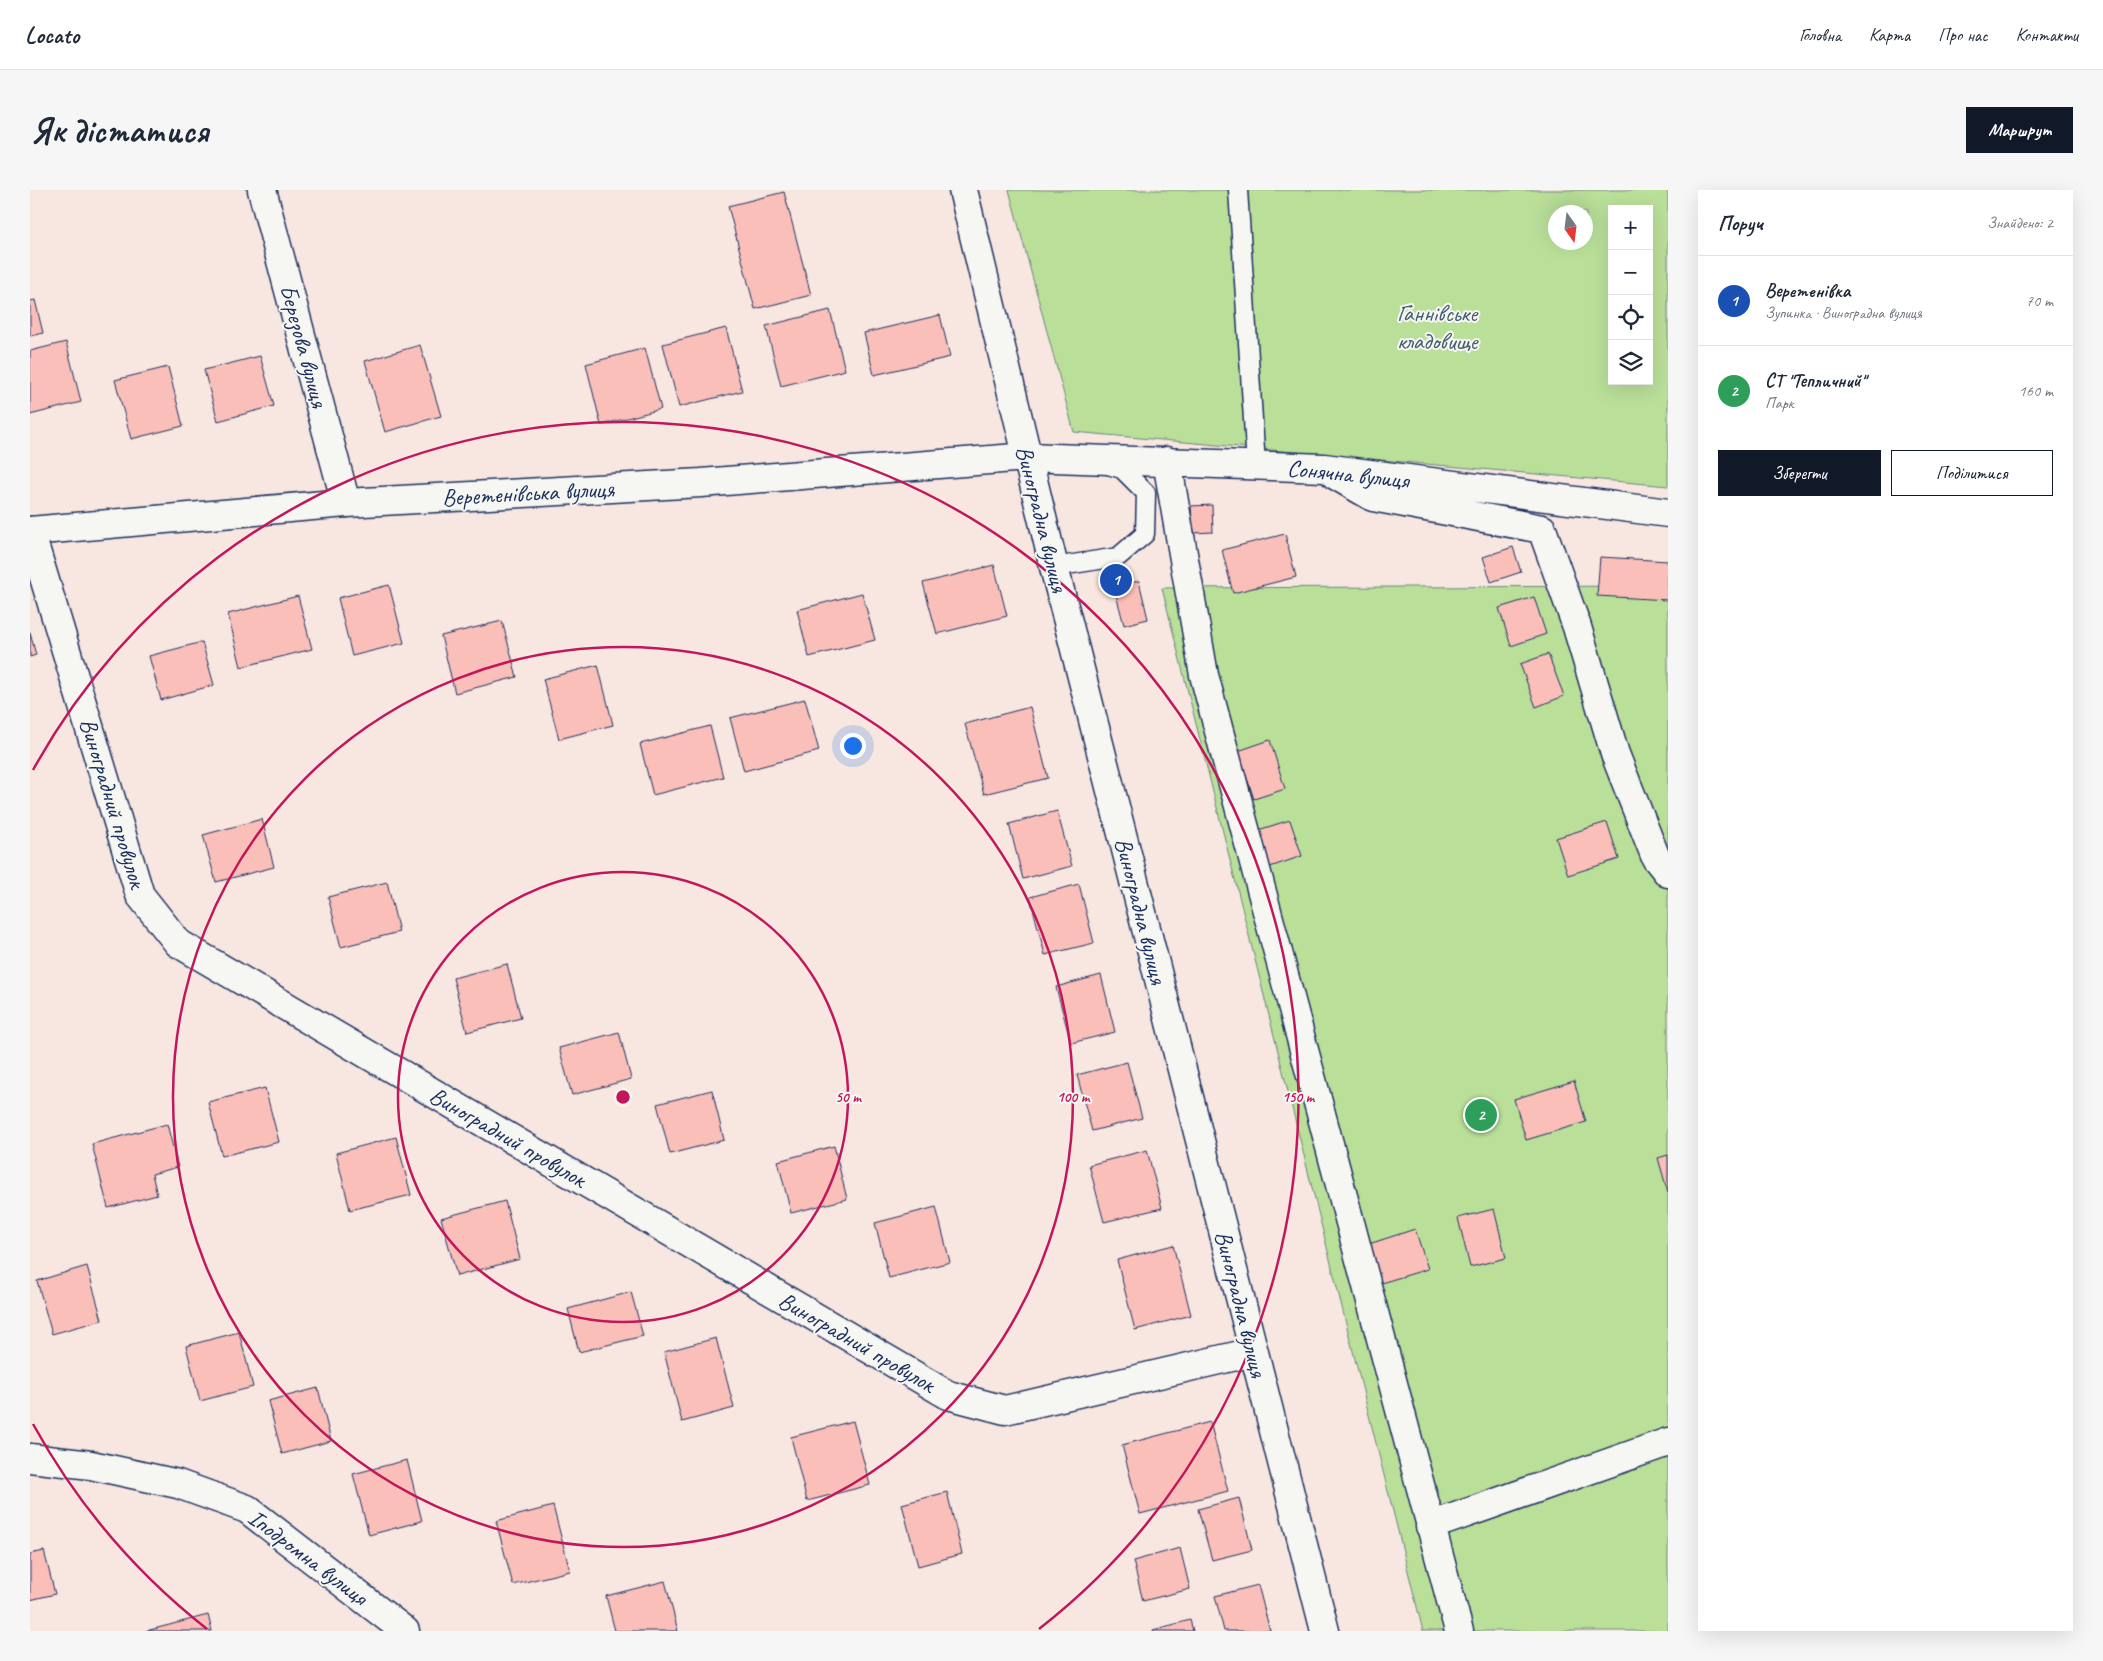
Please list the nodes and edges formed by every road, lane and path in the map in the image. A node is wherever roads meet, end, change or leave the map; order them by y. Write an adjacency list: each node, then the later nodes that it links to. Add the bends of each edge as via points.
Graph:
1 (262, 190): 9 (street, Березова вулиця)
2 (963, 190): 4 (street, Виноградна вулиця)
3 (1238, 190): 7 (lane)
4 (1027, 457): 5 (street, Сонячна вулиця); 9 (street, Веретенівська вулиця, via 700,483); 12 (street, Виноградна вулиця)
5 (1074, 458): 6 (street, Сонячна вулиця); 12 (lane, via 1122,469 1146,493 1145,534 1118,557)
6 (1167, 461): 7 (street, Сонячна вулиця); 17 (street, via 1204,675)
7 (1256, 465): 8 (street, Сонячна вулиця)
8 (1324, 468): 10 (street, Сонячна вулиця); 13 (street, via 1373,497 1542,529 1577,627 1615,754 1656,858)
9 (346, 503): 11 (street, Веретенівська вулиця)
10 (1668, 513)
11 (30, 531): 14 (street, Виноградний провулок, via 140,895 178,943 948,1395 1005,1410)
12 (1054, 567): 14 (street, Виноградна вулиця)
13 (1668, 873)
14 (1253, 1352): 19 (street, Виноградна вулиця)
15 (1668, 1442): 17 (street)
16 (30, 1458): 18 (street, Іподромна вулиця, via 91,1465 178,1484 247,1509)
17 (1430, 1526): 20 (street)
18 (405, 1631)
19 (1325, 1631)
20 (1459, 1631)

